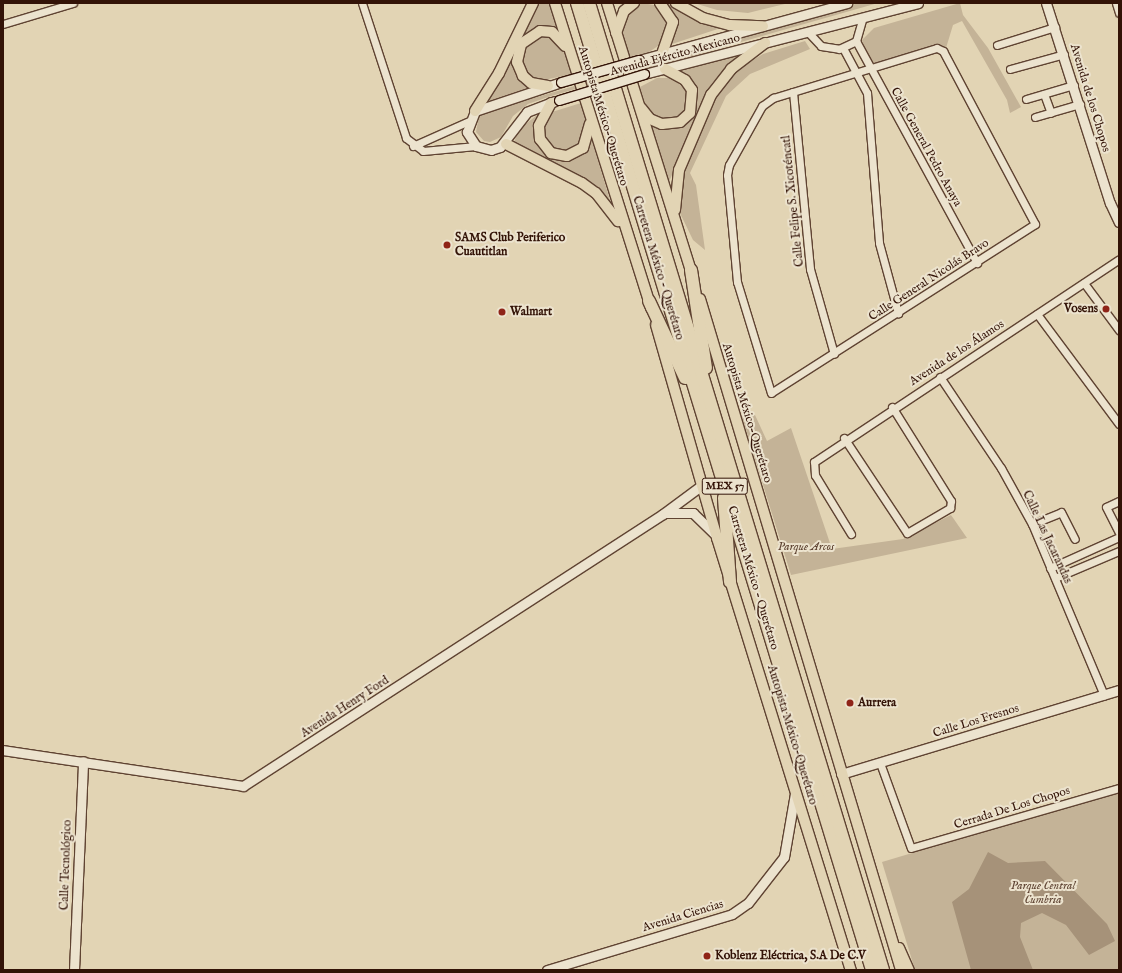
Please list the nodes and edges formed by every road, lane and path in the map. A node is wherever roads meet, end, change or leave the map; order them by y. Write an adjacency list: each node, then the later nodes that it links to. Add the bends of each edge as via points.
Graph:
1 (73, 3): 19 (street)
2 (362, 3): 49 (street, via 401,130)
3 (533, 3): 43 (main road, via 499,73)
4 (555, 3): 30 (main road, Autopista México-Querétaro)
5 (577, 3): 64 (highway, Carretera México - Querétaro / MEX 57)
6 (589, 3): 64 (highway, Carretera México - Querétaro / MEX 57)
7 (607, 3): 23 (main road, Autopista México-Querétaro)
8 (634, 3): 23 (main road, via 624,11)
9 (660, 3): 28 (main road, via 673,22)
10 (676, 3): 20 (main road, via 703,18 730,25)
11 (847, 3): 15 (street, Avenida Ejército Mexicano)
12 (918, 3): 18 (street, Avenida Ejército Mexicano)
13 (1046, 3): 21 (street, Avenida de los Chopos)
14 (1116, 3): 17 (street)
15 (834, 5): 16 (street, Avenida Ejército Mexicano)
16 (819, 6): 20 (street, Avenida Ejército Mexicano)
17 (1119, 13)
18 (863, 17): 22 (street, Avenida Ejército Mexicano); 24 (street)
19 (3, 24)
20 (763, 26): 28 (street, Avenida Ejército Mexicano)
21 (1055, 27): 26 (street); 29 (street, Avenida de los Chopos)
22 (808, 32): 25 (street, Avenida Ejército Mexicano); 27 (street, via 826,49)
23 (616, 33): 41 (main road, Autopista México-Querétaro)
24 (856, 41): 27 (street); 31 (street, Calle General Pedro Anaya)
25 (765, 43): 32 (street, Avenida Ejército Mexicano); 53 (main road, via 731,69 711,95 679,170 674,191)
26 (997, 45)
27 (844, 48): 34 (street)
28 (662, 54): 36 (street, Avenida Ejército Mexicano, bridge)
29 (1064, 54): 33 (street); 35 (street, Avenida de los Chopos)
30 (572, 60): 36 (main road, via 562,39 552,32 534,33 521,44 517,62 523,76 532,83); 46 (main road, Autopista México-Querétaro)
31 (870, 68): 34 (street, Calle General Nicolás Bravo); 55 (street, Calle General Pedro Anaya); 55 (street, Calle General Nicolás Bravo, via 941,48 967,93 1035,224)
32 (665, 69): 40 (street, Avenida Ejército Mexicano, bridge); 41 (main road, via 685,80 692,90 690,113 680,122 662,124 650,119)
33 (1010, 69)
34 (857, 72): 37 (street, Calle General Nicolás Bravo); 59 (street, via 866,92 879,243)
35 (1074, 85): 38 (street); 42 (street, Avenida de los Chopos)
36 (548, 86): 43 (street, Avenida Ejército Mexicano)
37 (793, 92): 62 (street, Calle Felipe S. Xicoténcatl, via 810,269); 62 (street, Calle General Nicolás Bravo, via 772,98 762,106 727,170 737,282 771,392)
38 (1044, 94): 39 (street); 44 (street)
39 (1026, 99)
40 (555, 101): 46 (main road, via 539,126 540,139 551,153 567,156 583,148); 48 (street, Avenida Ejército Mexicano, via 527,112)
41 (637, 103): 53 (main road, Autopista México-Querétaro)
42 (1080, 104): 44 (street); 51 (street, Avenida de los Chopos)
43 (475, 111): 47 (street)
44 (1051, 113): 45 (street)
45 (1035, 117)
46 (591, 120): 52 (main road, Autopista México-Querétaro)
47 (469, 121): 49 (street); 50 (street, via 467,132)
48 (506, 144): 50 (street, via 491,150); 52 (main road, via 596,193)
49 (413, 146): 50 (street, via 423,151)
50 (476, 146)
51 (1119, 222)
52 (625, 233): 58 (main road, Autopista México-Querétaro)
53 (679, 234): 56 (main road, Autopista México-Querétaro)
54 (1119, 259): 57 (street, Avenida de los Álamos)
55 (977, 262): 59 (street, Calle General Nicolás Bravo)
56 (691, 270): 64 (highway); 87 (main road, Autopista México-Querétaro)
57 (1084, 282): 60 (street, Avenida de los Álamos); 61 (street)
58 (649, 301): 64 (highway); 69 (main road, Autopista México-Querétaro)
59 (898, 313): 62 (street, Calle General Nicolás Bravo)
60 (1037, 314): 63 (street, Avenida de los Álamos); 66 (street)
61 (1119, 330)
62 (834, 354)
63 (940, 377): 65 (street, Avenida de los Álamos); 72 (street, Calle Las Jacarandas, via 1001,468)
64 (704, 400): 68 (highway, Carretera México - Querétaro / MEX 57); 97 (highway, Carretera México - Querétaro / MEX 57)
65 (892, 408): 67 (street, Avenida de los Álamos); 67 (street, via 951,501 950,508 911,532 904,530)
66 (1119, 424)
67 (844, 438): 74 (street, Avenida de los Álamos, via 814,462 813,469)
68 (722, 477): 81 (highway); 96 (highway, Carretera México - Querétaro / MEX 57)
69 (702, 485): 71 (street, Avenida Henry Ford); 76 (main road, Autopista México-Querétaro)
70 (1119, 501): 73 (street, via 1106,507)
71 (663, 514): 76 (street, via 693,513 708,523); 85 (street, Avenida Henry Ford, via 250,782 235,785)
72 (1032, 524): 77 (street, via 1061,512); 79 (street, Calle Las Jacarandas)
73 (1119, 533)
74 (851, 534)
75 (1119, 537): 79 (street)
76 (717, 538): 81 (main road, Autopista México-Querétaro)
77 (1075, 539)
78 (1119, 551): 80 (street)
79 (1050, 568): 80 (street, Calle Las Jacarandas)
80 (1055, 578): 83 (street, Calle Las Jacarandas)
81 (730, 582): 89 (main road, Autopista México-Querétaro)
82 (1119, 690): 83 (street, Calle Los Fresnos)
83 (1104, 695): 86 (street, Calle Los Fresnos)
84 (3, 750): 85 (street, Avenida Henry Ford)
85 (83, 761): 92 (street, Calle Tecnológico)
86 (880, 763): 87 (street, Calle Los Fresnos); 88 (street, Cerrada De Los Chopos, via 911,848)
87 (841, 774): 90 (main road, Autopista México-Querétaro)
88 (1119, 788)
89 (796, 789): 91 (main road, Autopista México-Querétaro); 93 (street, Avenida Ciencias, via 784,857 748,903 732,914)
90 (882, 911): 98 (main road, Autopista México-Querétaro); 99 (main road)
91 (847, 956): 94 (main road); 95 (main road, Autopista México-Querétaro)
92 (74, 970)
93 (548, 970)
94 (848, 970)
95 (851, 970)
96 (872, 970)
97 (883, 970)
98 (901, 970)
99 (909, 970)

